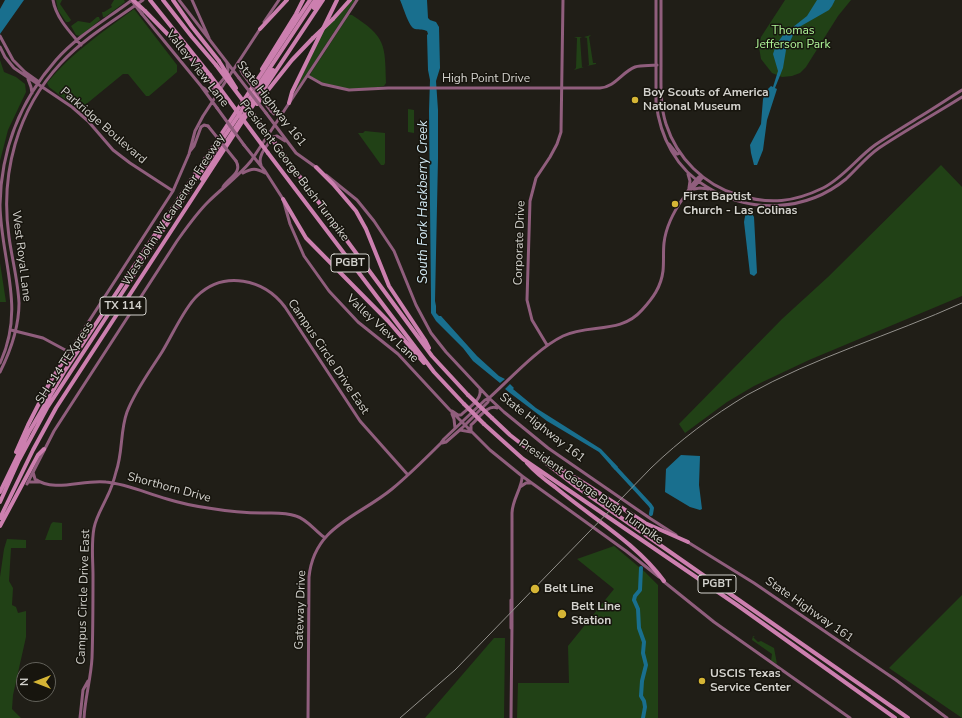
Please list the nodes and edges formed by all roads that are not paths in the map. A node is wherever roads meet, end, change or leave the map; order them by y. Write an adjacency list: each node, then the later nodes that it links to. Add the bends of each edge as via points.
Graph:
1 (54, 0): 25 (main road, via 58,15)
2 (133, 0): 22 (highway, bridge); 25 (main road, West Royal Lane)
3 (143, 0): 27 (main road, West Royal Lane)
4 (163, 0): 48 (highway, President George Bush Turnpike / PGBT, bridge)
5 (173, 0): 48 (highway, bridge, via 219,60)
6 (179, 0): 26 (main road, State Highway 161)
7 (192, 0): 26 (main road)
8 (279, 0): 23 (main road, West John W Carpenter Freeway)
9 (288, 0): 23 (highway)
10 (303, 0): 39 (highway, via 258,75)
11 (310, 0): 39 (highway, West John W Carpenter Freeway / TX 114)
12 (315, 0): 73 (highway, SH 114 TEXpress)
13 (319, 0): 71 (highway)
14 (323, 0): 51 (highway, West John W Carpenter Freeway / TX 114)
15 (337, 0): 49 (highway)
16 (350, 0): 51 (highway, bridge, via 292,60)
17 (357, 0): 36 (main road, West John W Carpenter Freeway)
18 (563, 0): 43 (main road, Corporate Drive)
19 (656, 0): 31 (main road)
20 (661, 0): 32 (main road)
21 (152, 2): 35 (highway, President George Bush Turnpike / PGBT)
22 (144, 12): 35 (highway); 41 (main road, Valley View Lane)
23 (260, 29): 30 (main road, West John W Carpenter Freeway)
24 (0, 36): 37 (main road, Parkridge Boulevard, via 13,60)
25 (77, 40): 27 (main road); 34 (main road, West Royal Lane)
26 (211, 41): 29 (main road, State Highway 161)
27 (81, 45): 42 (main road, West Royal Lane, via 61,63)
28 (1, 49): 38 (main road, Parkridge Boulevard, via 14,68)
29 (226, 61): 33 (main road, State Highway 161); 41 (main road, via 227,72 215,89 208,91)
30 (239, 61): 33 (main road, West John W Carpenter Freeway); 50 (main road, bridge, via 243,74 271,111 276,115)
31 (655, 65): 32 (main road, High Point Drive); 43 (main road, High Point Drive, via 633,68 606,88); 53 (main road, via 656,109)
32 (661, 65): 55 (main road, via 661,98 664,114 671,137)
33 (233, 70): 47 (main road, West John W Carpenter Freeway); 52 (main road, State Highway 161, bridge)
34 (46, 72): 37 (main road); 40 (main road, West Royal Lane)
35 (208, 76): 82 (highway, President George Bush Turnpike / PGBT, bridge)
36 (308, 76): 43 (main road, High Point Drive, via 336,89 349,90); 49 (main road, West John W Carpenter Freeway)
37 (34, 77): 40 (main road, Parkridge Boulevard)
38 (27, 78): 40 (main road, Parkridge Boulevard); 45 (main road)
39 (257, 82): 74 (highway, West John W Carpenter Freeway / TX 114)
40 (38, 83): 42 (main road, Parkridge Boulevard); 45 (main road, West Royal Lane)
41 (201, 86): 47 (main road, Valley View Lane)
42 (42, 87): 60 (main road, West Royal Lane, via 18,133); 69 (main road, Parkridge Boulevard, via 85,118 121,156)
43 (563, 88): 77 (main road, Corporate Drive, via 561,132 550,157 536,178 530,201 527,300 532,320)
44 (962, 90): 64 (main road, via 874,146 831,183 800,196 783,201 748,198 720,188)
45 (32, 93): 59 (main road, West Royal Lane, via 14,126)
46 (962, 97): 68 (main road, via 878,149 834,187 804,201 783,206 752,205 729,199)
47 (212, 101): 56 (main road, West John W Carpenter Freeway, via 195,131); 57 (main road, Valley View Lane, bridge)
48 (244, 103): 79 (highway, President George Bush Turnpike / PGBT, bridge)
49 (289, 103): 50 (main road, West John W Carpenter Freeway)
50 (282, 112): 52 (main road, West John W Carpenter Freeway)
51 (246, 116): 71 (highway, West John W Carpenter Freeway / TX 114)
52 (274, 125): 54 (main road, State Highway 161); 57 (main road, West John W Carpenter Freeway)
53 (666, 139): 55 (main road, via 677,154); 62 (main road)
54 (288, 143): 58 (main road, State Highway 161, via 296,153); 61 (main road, via 273,136 260,157)
55 (680, 153): 64 (main road)
56 (188, 154): 66 (main road, bridge, via 202,127 208,126 238,164 237,173); 69 (main road, West John W Carpenter Freeway)
57 (254, 157): 61 (main road, Valley View Lane); 63 (main road, West John W Carpenter Freeway)
58 (316, 167): 79 (highway, via 361,218 389,286 425,340); 83 (main road, State Highway 161, via 357,200 374,221 394,251 416,305 431,333)
59 (2, 170): 60 (main road); 72 (main road, West Royal Lane)
60 (8, 172): 76 (main road, West Royal Lane, via 6,217 18,296)
61 (266, 172): 63 (main road, via 253,168); 70 (main road, Valley View Lane)
62 (687, 172): 65 (main road); 67 (main road)
63 (240, 175): 66 (main road, West John W Carpenter Freeway)
64 (702, 176): 65 (main road, Gateway Drive)
65 (697, 181): 67 (main road, Gateway Drive); 68 (main road)
66 (222, 188): 94 (main road, West John W Carpenter Freeway, via 198,212 177,241)
67 (691, 189): 68 (main road); 77 (main road, Gateway Drive, via 674,212 668,226 660,283 654,296 640,312 619,325 572,333)
68 (710, 190)
69 (173, 191): 78 (main road, West John W Carpenter Freeway)
70 (282, 199): 82 (highway, via 306,238); 85 (main road, Valley View Lane, via 304,256 329,291 358,322 398,354)
71 (189, 203): 107 (highway, West John W Carpenter Freeway / TX 114, via 56,408 30,454)
72 (0, 205): 75 (main road, West Royal Lane, via 12,297)
73 (138, 268): 74 (highway, via 103,318); 106 (highway, SH 114 TEXpress, via 47,408)
74 (97, 322): 96 (highway, West John W Carpenter Freeway / TX 114, via 64,372)
75 (11, 330): 76 (main road); 80 (main road, West Royal Lane)
76 (16, 332): 78 (main road, via 44,338); 81 (main road, West Royal Lane)
77 (547, 345): 84 (main road, Gateway Drive)
78 (69, 352): 96 (highway, via 28,425)
79 (432, 356): 93 (highway, President George Bush Turnpike / PGBT, bridge, via 492,418)
80 (0, 363)
81 (0, 372)
82 (434, 372): 95 (highway, President George Bush Turnpike / PGBT, bridge, via 484,424)
83 (479, 388): 84 (main road, State Highway 161); 85 (main road, via 480,397 461,414)
84 (489, 398): 86 (main road, State Highway 161); 87 (main road, Gateway Drive); 88 (main road, Gateway Drive)
85 (449, 410): 87 (main road, Valley View Lane); 89 (main road)
86 (504, 412): 91 (main road, via 495,407 490,408 471,425); 110 (main road, State Highway 161, via 548,448)
87 (461, 422): 88 (main road, Valley View Lane); 89 (main road, Gateway Drive)
88 (465, 426): 90 (main road, Gateway Drive); 91 (main road, Valley View Lane)
89 (455, 428): 92 (main road, Gateway Drive)
90 (460, 430): 91 (main road); 92 (main road, Gateway Drive)
91 (471, 432): 99 (main road, Valley View Lane)
92 (441, 443): 98 (main road, Gateway Drive)
93 (527, 448): 110 (highway, via 640,520); 119 (highway, President George Bush Turnpike / PGBT, via 574,485)
94 (44, 449): 97 (main road, West John W Carpenter Freeway); 108 (highway, via 38,455)
95 (523, 458): 111 (highway, via 532,469 623,539); 118 (highway, President George Bush Turnpike / PGBT, via 730,600)
96 (11, 467): 105 (highway, West John W Carpenter Freeway / TX 114)
97 (33, 471): 100 (main road, via 33,477); 101 (main road, West John W Carpenter Freeway)
98 (408, 475): 102 (main road, Campus Circle Drive East, via 360,421 279,299 261,286 247,281 236,281 223,282 206,289 188,308 127,412 121,456); 109 (main road, Gateway Drive, via 377,500 339,524)
99 (522, 476): 103 (main road); 104 (main road)
100 (39, 482): 101 (main road, Shorthorn Drive); 102 (main road, Shorthorn Drive, via 56,485 94,481)
101 (27, 483)
102 (113, 483): 109 (main road, Shorthorn Drive, via 199,507 290,514 301,518); 112 (main road, Campus Circle Drive East, via 96,520 93,538 92,659)
103 (531, 483): 104 (main road); 111 (main road, via 622,547)
104 (520, 487): 116 (main road, via 512,513)
105 (0, 492)
106 (0, 502)
107 (0, 518)
108 (0, 526)
109 (324, 538): 115 (main road, Gateway Drive, via 314,555 309,577)
110 (688, 542): 120 (main road, State Highway 161, via 754,583)
111 (664, 581): 117 (main road, via 714,622)
112 (89, 680): 113 (main road, Campus Circle Drive East, via 83,690); 114 (main road, Campus Circle Drive East)
113 (80, 718)
114 (84, 718)
115 (308, 718)
116 (511, 718)
117 (850, 718)
118 (895, 718)
119 (908, 718)
120 (948, 718)

